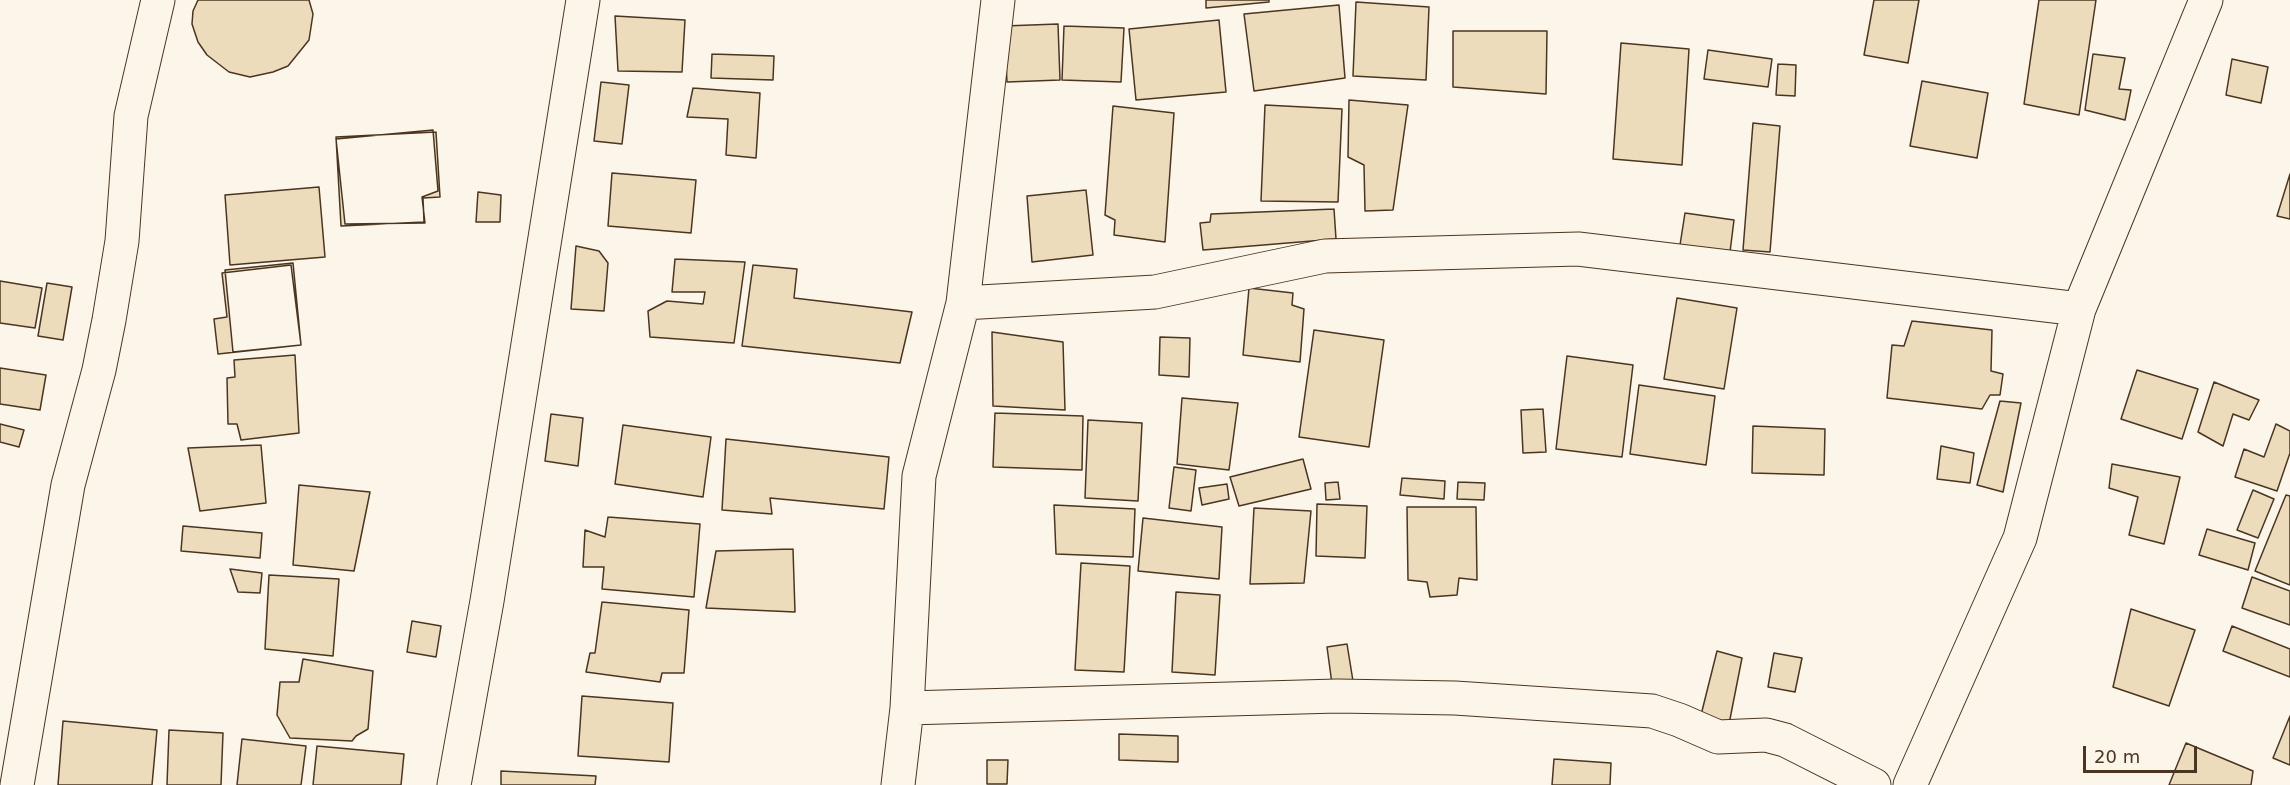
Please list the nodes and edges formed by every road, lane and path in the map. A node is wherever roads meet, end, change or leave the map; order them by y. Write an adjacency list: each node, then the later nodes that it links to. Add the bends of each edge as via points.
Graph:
1 (158, 0): 8 (street, via 130,116 122,241 109,320 68,485)
2 (583, 0): 9 (street)
3 (998, 0): 5 (street)
4 (2206, 0): 6 (street)
5 (963, 303): 6 (street, via 1155,292 1325,256 1578,249); 7 (street, via 920,476)
6 (2079, 309): 12 (street, via 2020,538)
7 (907, 708): 10 (street); 11 (street, via 1337,696 1455,698 1652,711 1718,737 1766,735 1785,740)
8 (17, 785)
9 (454, 785)
10 (898, 785)
11 (1874, 785)
12 (1910, 785)

